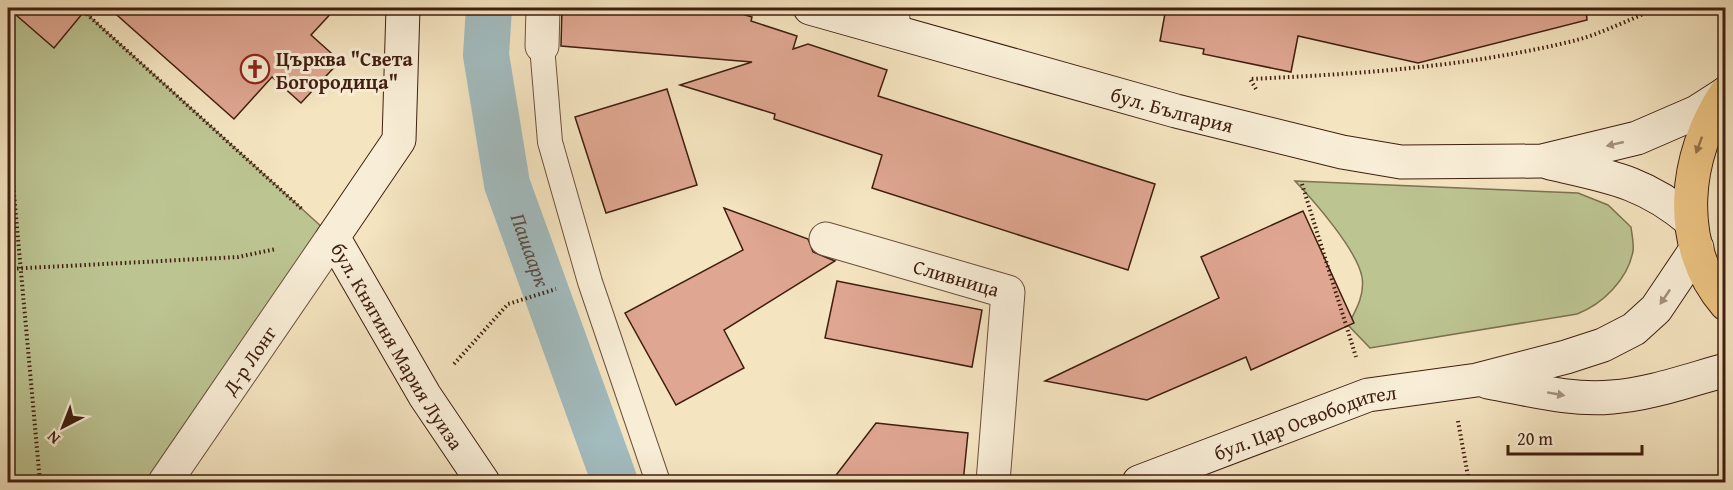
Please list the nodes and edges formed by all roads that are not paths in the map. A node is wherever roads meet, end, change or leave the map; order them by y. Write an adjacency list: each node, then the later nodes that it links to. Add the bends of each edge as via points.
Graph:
1 (403, 8): 9 (street, бул. Княгиня Мария Луиза, via 399,140)
2 (543, 8): 5 (street)
3 (810, 8): 4 (street, бул. България)
4 (893, 19): 7 (street, бул. България, via 1176,111 1342,152 1401,162)
5 (542, 46): 16 (lane, via 550,142 590,282)
6 (1725, 93): 7 (street, бул. България, one-way to 7, via 1697,112 1637,138); 8 (main road, one-way to 8, via 1707,122 1696,154 1690,187)
7 (1542, 161): 8 (street, бул. България, via 1629,182 1657,196)
8 (1694, 235): 11 (main road, via 1707,274); 13 (street, бул. Цар Освободител, one-way to 13, via 1656,309 1634,329 1566,357)
9 (333, 237): 14 (street, Д-р Лонг); 15 (street, бул. Княгиня Мария Луиза, via 425,396)
10 (825, 239): 17 (street, Сливница, via 1008,292)
11 (1725, 304)
12 (1725, 370): 13 (street, бул. Цар Освободител, one-way to 12, via 1574,397 1612,398)
13 (1464, 381): 18 (street, бул. Цар Освободител, via 1368,395)
14 (165, 483)
15 (483, 483)
16 (658, 483)
17 (993, 483)
18 (1139, 483)

